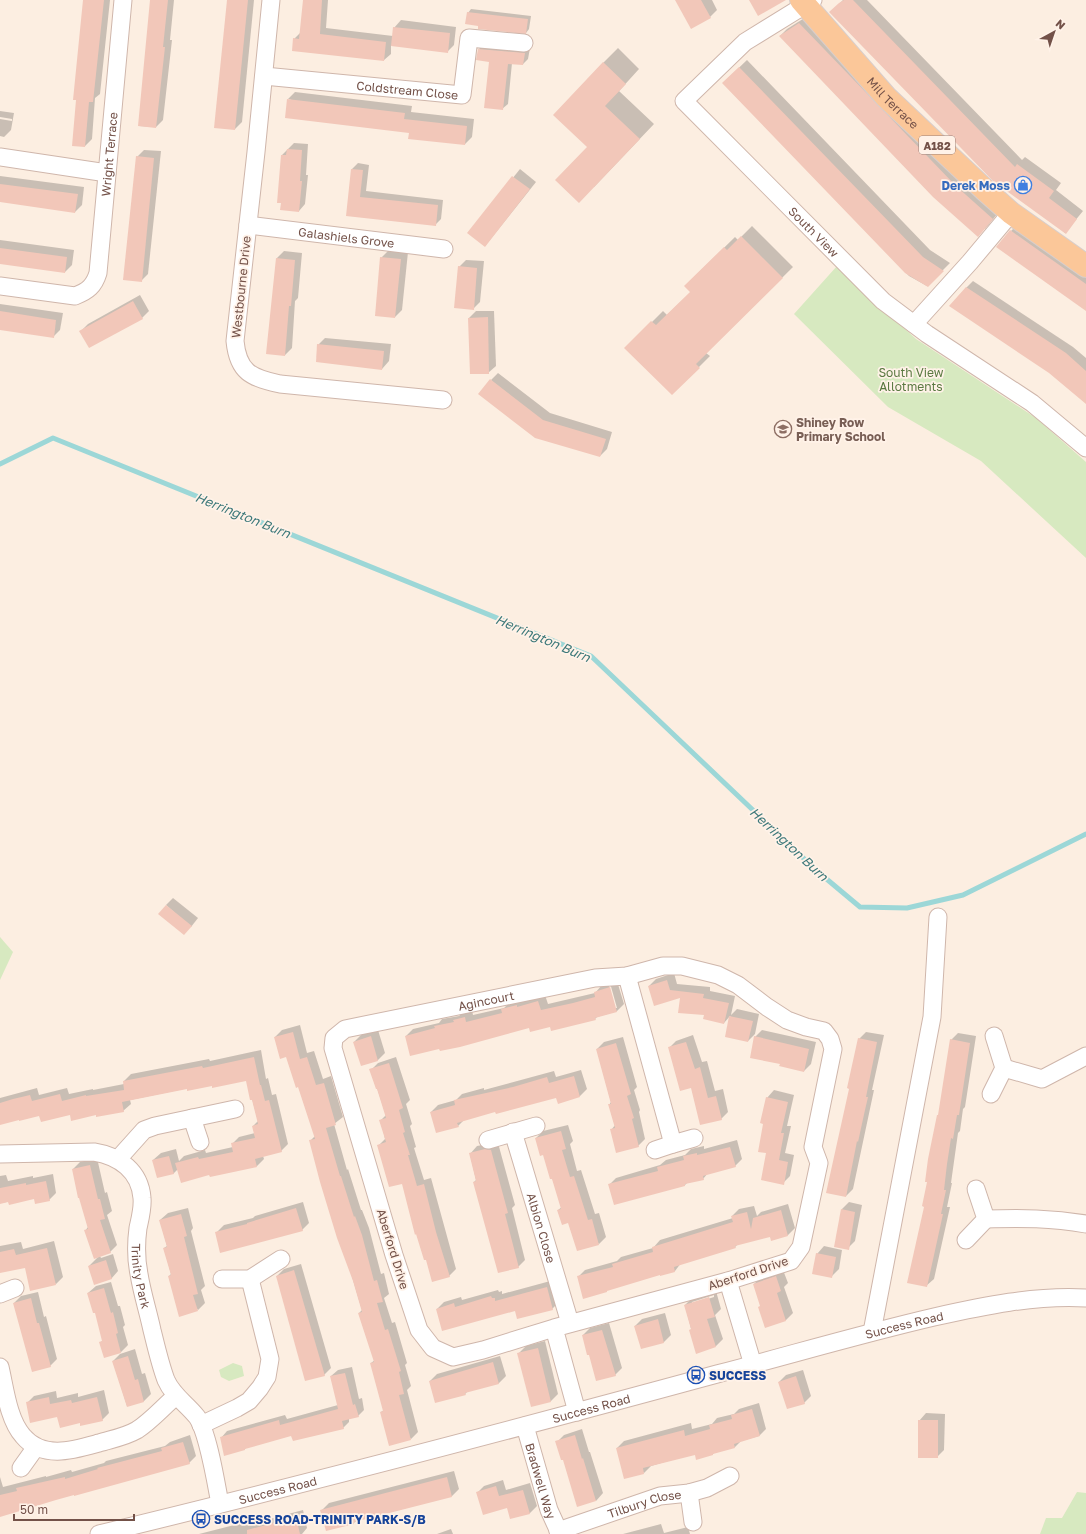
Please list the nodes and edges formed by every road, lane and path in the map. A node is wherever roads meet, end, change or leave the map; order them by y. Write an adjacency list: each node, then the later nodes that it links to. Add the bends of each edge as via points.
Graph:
1 (124, 0): 7 (street, Wright Terrace)
2 (271, 0): 5 (street, Westbourne Drive)
3 (806, 2): 8 (main road, Mill Terrace / A182, via 886,97); 13 (street, South View, via 745,42 684,101 883,301)
4 (524, 43): 5 (street, Coldstream Close, via 469,38 462,95)
5 (264, 76): 9 (street, Westbourne Drive)
6 (0, 158): 7 (street)
7 (108, 173): 12 (street, Wright Terrace, via 98,273 94,284 86,292 75,296)
8 (1011, 213): 11 (main road, Mill Terrace / A182); 13 (street)
9 (248, 225): 10 (street, Galashiels Grove); 14 (street, Westbourne Drive, via 235,341 236,355 242,367 252,376 280,384)
10 (444, 249)
11 (1086, 266)
12 (0, 286)
13 (914, 324): 15 (street, South View, via 1032,403)
14 (443, 400)
15 (1086, 448)
16 (938, 917): 46 (street, via 932,1017)
17 (627, 976): 18 (street, Agincourt, via 594,978); 20 (street, Agincourt, via 663,966 682,966 718,975 738,985 787,1020 824,1031); 31 (street)
18 (345, 1029): 45 (street, Aberford Drive, via 334,1038 333,1048 394,1255 419,1330 433,1348 454,1357)
19 (994, 1036): 22 (street)
20 (830, 1039): 42 (street, Aberford Drive, via 832,1049 813,1147 819,1163 801,1247 791,1261)
21 (1086, 1056): 22 (street, via 1042,1079)
22 (1004, 1068): 23 (street)
23 (991, 1094)
24 (235, 1109): 25 (street)
25 (192, 1118): 30 (street); 34 (street, via 144,1130)
26 (536, 1126): 27 (street)
27 (513, 1132): 29 (street); 44 (street, Albion Close)
28 (694, 1138): 31 (street)
29 (488, 1140)
30 (200, 1142)
31 (673, 1144): 32 (street)
32 (655, 1150)
33 (0, 1154): 34 (street, Trinity Park, via 94,1152)
34 (118, 1159): 49 (street, Trinity Park, via 128,1167 141,1189 142,1200 136,1241 138,1273 161,1365 166,1380)
35 (976, 1189): 36 (street)
36 (986, 1219): 37 (street, via 1059,1219); 38 (street)
37 (1086, 1224)
38 (966, 1240)
39 (281, 1259): 41 (street)
40 (222, 1279): 41 (street)
41 (250, 1279): 51 (street, via 270,1359 267,1376 249,1400)
42 (728, 1281): 44 (street, Aberford Drive); 47 (street)
43 (1086, 1298): 46 (street, Success Road, via 1039,1299 1001,1305 957,1312)
44 (570, 1323): 45 (street, Aberford Drive)
45 (554, 1328): 50 (street)
46 (872, 1332): 47 (street, Success Road)
47 (753, 1365): 50 (street, Success Road)
48 (0, 1367): 53 (street, via 13,1421 23,1436)
49 (176, 1396): 51 (street, Trinity Park, via 197,1417); 53 (street, via 136,1430 119,1437 71,1450 54,1452)
50 (577, 1412): 52 (street, Success Road)
51 (201, 1425): 57 (street, Trinity Park)
52 (526, 1426): 57 (street, Success Road); 59 (street, Bradwell Way, via 549,1510)
53 (36, 1447): 54 (street)
54 (21, 1468)
55 (730, 1476): 56 (street, Tilbury Close, via 707,1488)
56 (689, 1493): 58 (street); 59 (street, Tilbury Close, via 660,1496)
57 (220, 1504): 60 (street, Success Road)
58 (693, 1522)
59 (559, 1532)
60 (99, 1534)

